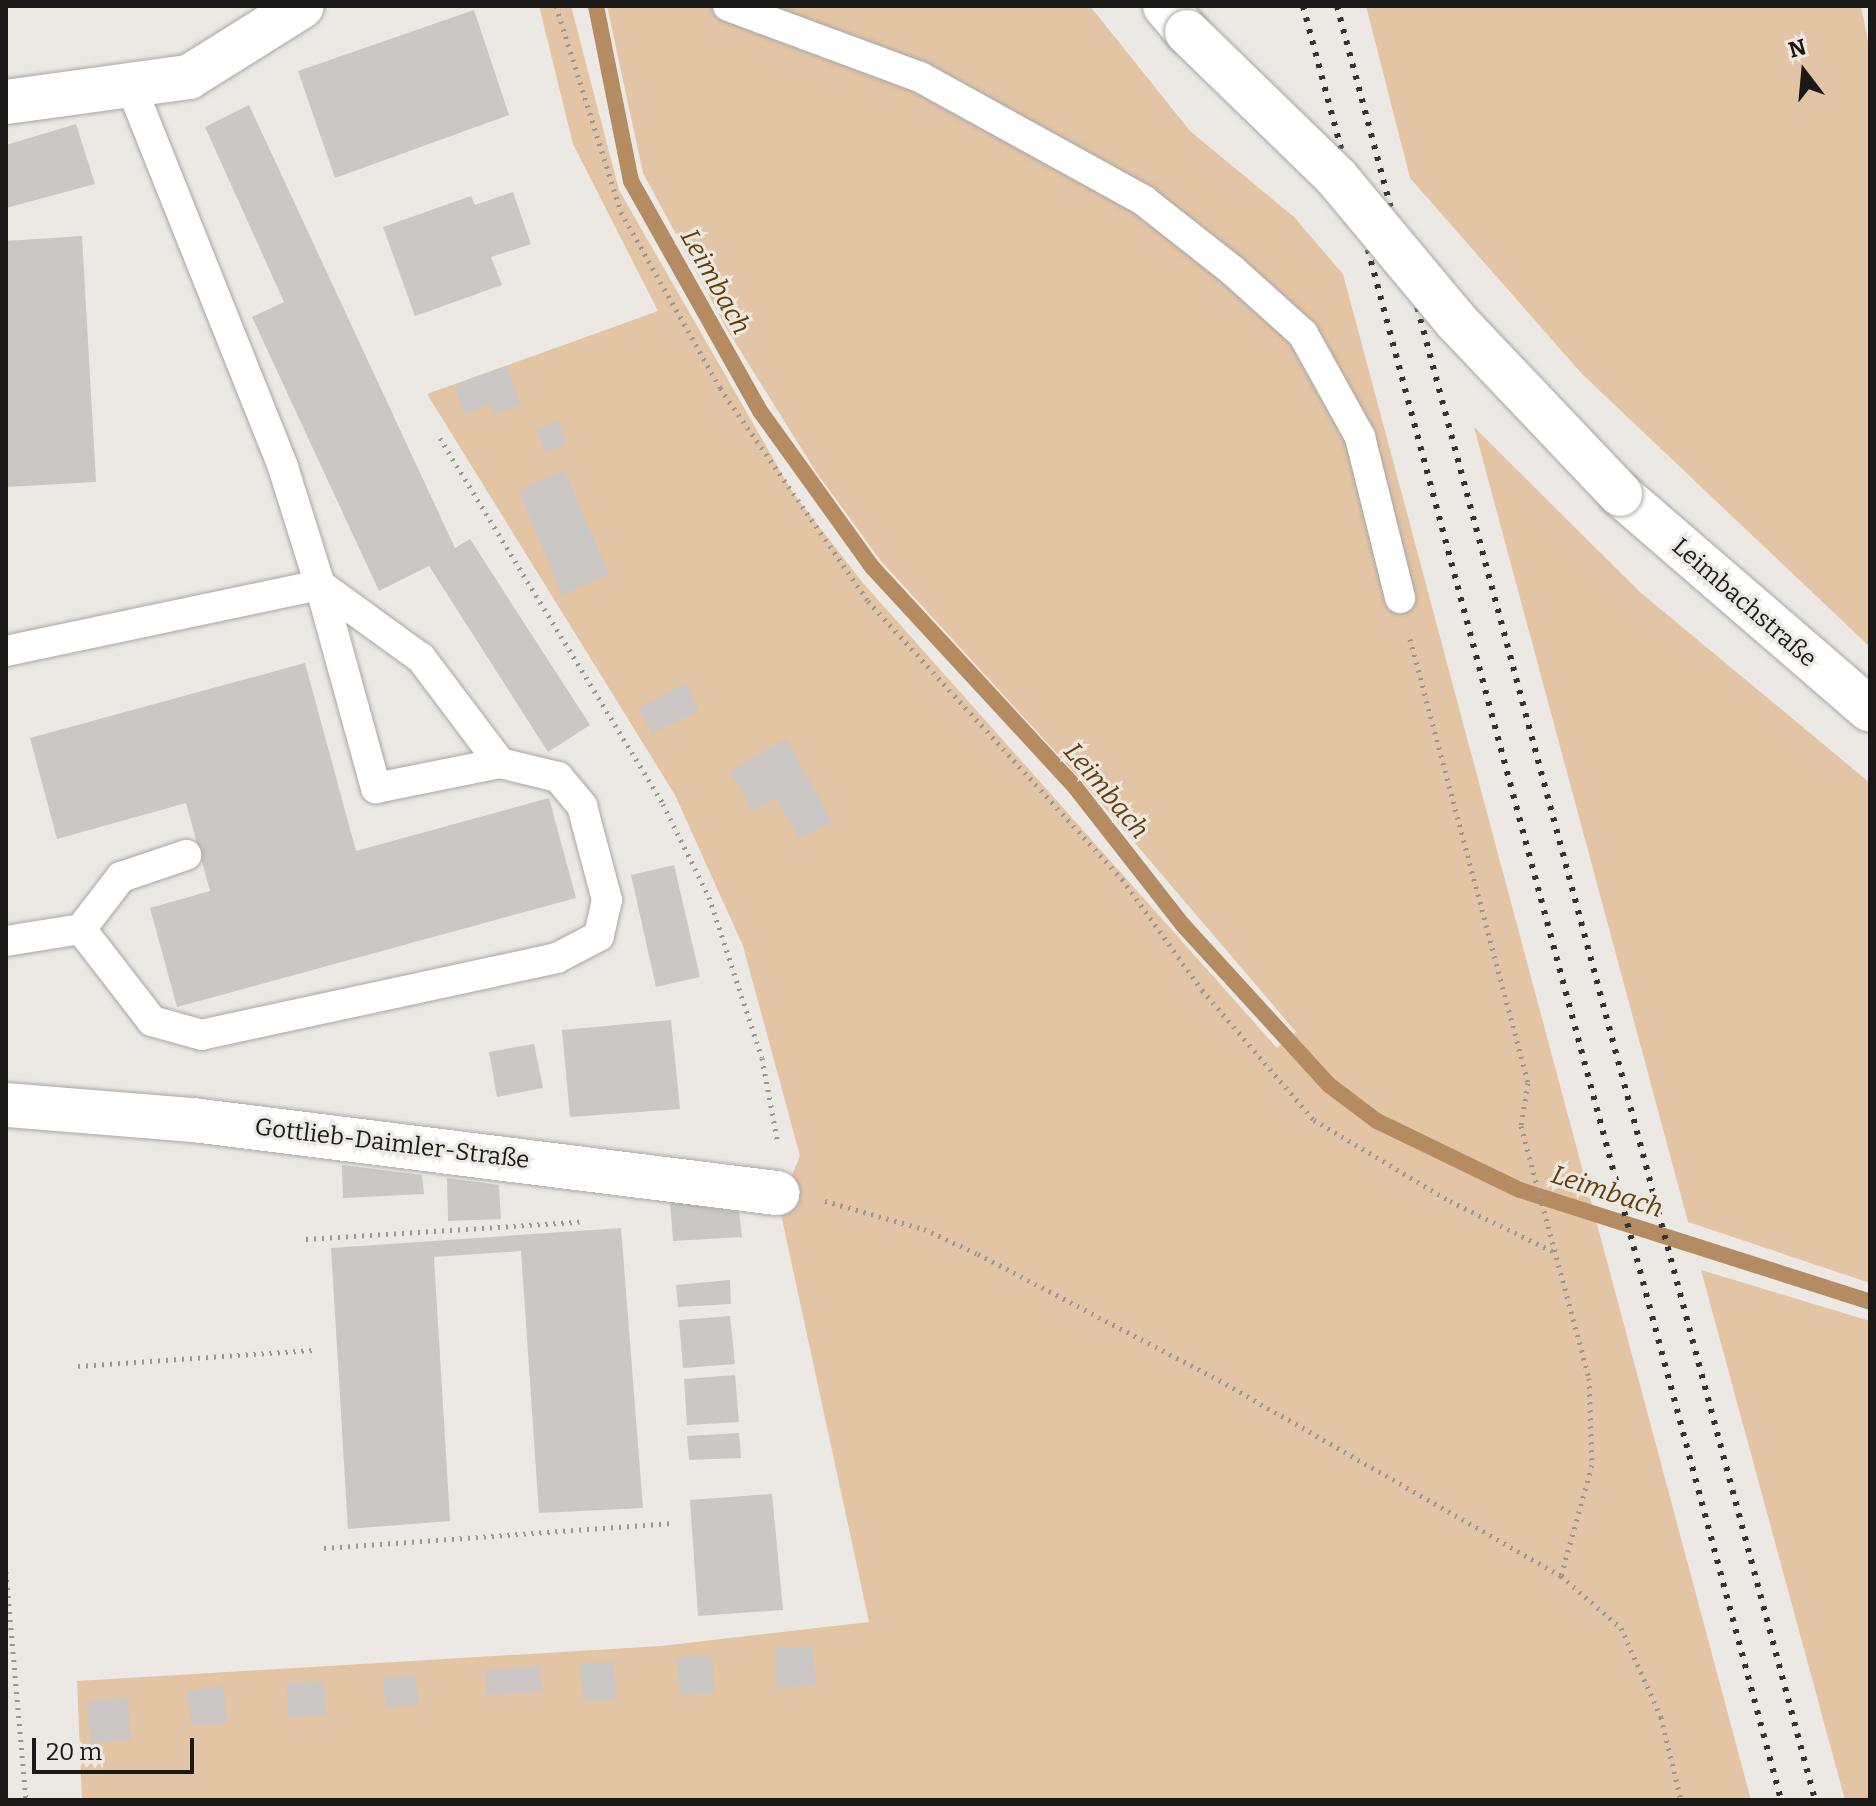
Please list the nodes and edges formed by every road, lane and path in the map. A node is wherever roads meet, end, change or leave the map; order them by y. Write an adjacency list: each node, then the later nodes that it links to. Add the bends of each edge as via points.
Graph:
1 (302, 6): 5 (street)
2 (556, 6): 21 (path, via 621,212 720,388 868,601 1122,879 1202,990 1314,1120 1450,1201)
3 (728, 6): 10 (lane, via 920,77 1143,200 1232,270 1303,334 1360,437)
4 (1176, 19): 12 (street, Leimbachstraße, bridge, via 1337,178 1457,322 1620,494)
5 (256, 23): 6 (street, via 189,77)
6 (132, 89): 7 (street); 9 (lane, via 283,467)
7 (6, 102)
8 (440, 438): 18 (path, via 663,804 709,897 775,1115)
9 (320, 585): 11 (lane); 13 (lane, via 421,658); 13 (lane, via 376,788)
10 (1400, 598): 21 (path, via 1528,1083 1521,1126)
11 (6, 651)
12 (1870, 710)
13 (500, 763): 15 (lane, via 558,777 582,806 607,920 578,950 191,1036 152,1021)
14 (186, 855): 15 (lane, via 121,877)
15 (81, 929): 16 (lane)
16 (6, 941)
17 (6, 1105): 18 (street, Gottlieb-Daimler-Straße, via 193,1120)
18 (777, 1193): 27 (path, via 864,1208 978,1254 1219,1380)
19 (586, 1222): 20 (path)
20 (306, 1239)
21 (1552, 1251): 27 (path, via 1580,1331 1594,1416 1592,1465)
22 (313, 1350): 23 (path)
23 (78, 1366)
24 (673, 1523): 25 (path)
25 (324, 1548)
26 (6, 1572): 28 (path)
27 (1561, 1576): 29 (path, via 1621,1628 1661,1717)
28 (26, 1800)
29 (1681, 1800)

